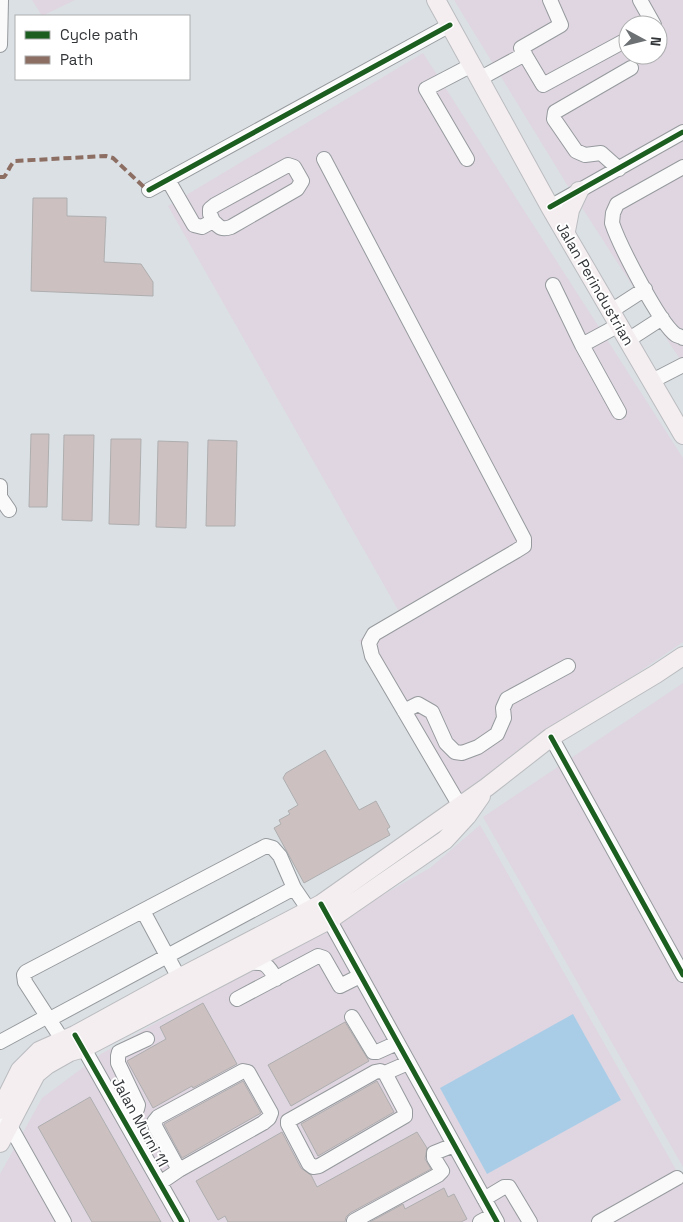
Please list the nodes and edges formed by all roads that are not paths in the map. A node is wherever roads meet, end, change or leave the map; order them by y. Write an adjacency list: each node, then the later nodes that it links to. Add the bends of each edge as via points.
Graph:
1 (1, 0): 8 (street)
2 (436, 0): 6 (main road, Jalan Perindustrian)
3 (550, 0): 9 (street, via 562,26 521,48)
4 (640, 0): 5 (street)
5 (648, 15)
6 (450, 25): 11 (main road, Jalan Perindustrian); 17 (street)
7 (618, 44): 9 (street, via 543,85)
8 (0, 45)
9 (525, 54): 11 (street)
10 (631, 68): 16 (street, via 554,114 554,119 576,151 585,155 601,153)
11 (475, 72): 14 (street, via 426,89); 20 (main road, Jalan Perindustrian)
12 (683, 132): 16 (street)
13 (324, 159): 38 (street, via 524,539 524,546 516,552 374,634 369,643 372,656)
14 (467, 159)
15 (683, 167): 24 (street, via 617,204 612,213 614,229)
16 (619, 169): 19 (street)
17 (168, 180): 18 (street); 21 (street, via 194,225 202,227)
18 (149, 190)
19 (579, 191): 20 (street); 22 (main road, via 570,210)
20 (550, 207): 22 (main road, Jalan Perindustrian)
21 (213, 221): 21 (street, via 210,209 215,205 288,165 294,167 302,182 298,189 231,227 220,228)
22 (566, 231): 25 (main road, Jalan Perindustrian)
23 (552, 285): 29 (street)
24 (644, 289): 25 (street); 26 (street)
25 (615, 318): 28 (main road, Jalan Perindustrian); 29 (street)
26 (662, 318): 27 (street, via 676,335); 28 (street)
27 (683, 338)
28 (628, 340): 31 (main road, Jalan Perindustrian)
29 (582, 345): 32 (street)
30 (683, 365): 31 (street)
31 (652, 381): 33 (main road, Jalan Perindustrian)
32 (619, 412)
33 (683, 435)
34 (0, 486): 35 (street, via 0,497)
35 (9, 510)
36 (683, 656): 39 (main road)
37 (568, 666): 38 (street, via 507,699 497,734 462,753 455,752 446,743 432,712 418,704)
38 (404, 711): 40 (street)
39 (551, 737): 40 (main road, via 487,787); 47 (street)
40 (463, 811): 42 (main road); 44 (main road, via 445,840)
41 (294, 888): 42 (street); 43 (street, via 280,856 274,848 266,846); 45 (street)
42 (315, 907): 44 (street); 49 (main road)
43 (143, 911): 45 (street); 53 (street, Jalan Murni 11, via 26,972 25,982)
44 (329, 920): 46 (main road); 48 (street)
45 (168, 956): 49 (street); 53 (street)
46 (248, 963): 50 (street, via 268,965); 57 (main road)
47 (683, 975)
48 (360, 976): 50 (street, via 340,986 324,958 318,956); 56 (street)
49 (179, 978): 57 (main road)
50 (276, 978): 51 (street)
51 (238, 999)
52 (352, 1017): 56 (street, via 373,1052)
53 (49, 1018): 55 (street); 57 (street, Jalan Murni 11)
54 (148, 1038): 61 (street, via 118,1056 118,1063 138,1105)
55 (0, 1042)
56 (397, 1042): 58 (street)
57 (73, 1044): 60 (main road, via 39,1051 20,1070); 61 (street, Jalan Murni 11); 62 (main road, via 36,1074)
58 (408, 1063): 59 (street); 64 (street)
59 (385, 1073): 59 (street, via 375,1072 288,1121 309,1164 319,1166 405,1116)
60 (0, 1110)
61 (124, 1119): 67 (street, Jalan Murni 11)
62 (5, 1124): 63 (main road); 71 (street)
63 (0, 1143)
64 (454, 1145): 68 (street); 70 (street, via 434,1153 442,1170 438,1175)
65 (179, 1170): 65 (street, via 154,1122 243,1071 248,1072 271,1113 269,1118); 67 (street)
66 (677, 1178): 75 (street)
67 (160, 1183): 72 (street, Jalan Murni 11)
68 (484, 1200): 69 (street); 74 (street, via 509,1187)
69 (495, 1218): 73 (street)
70 (354, 1221)
71 (64, 1222)
72 (182, 1222)
73 (480, 1222)
74 (530, 1222)
75 (599, 1222)

